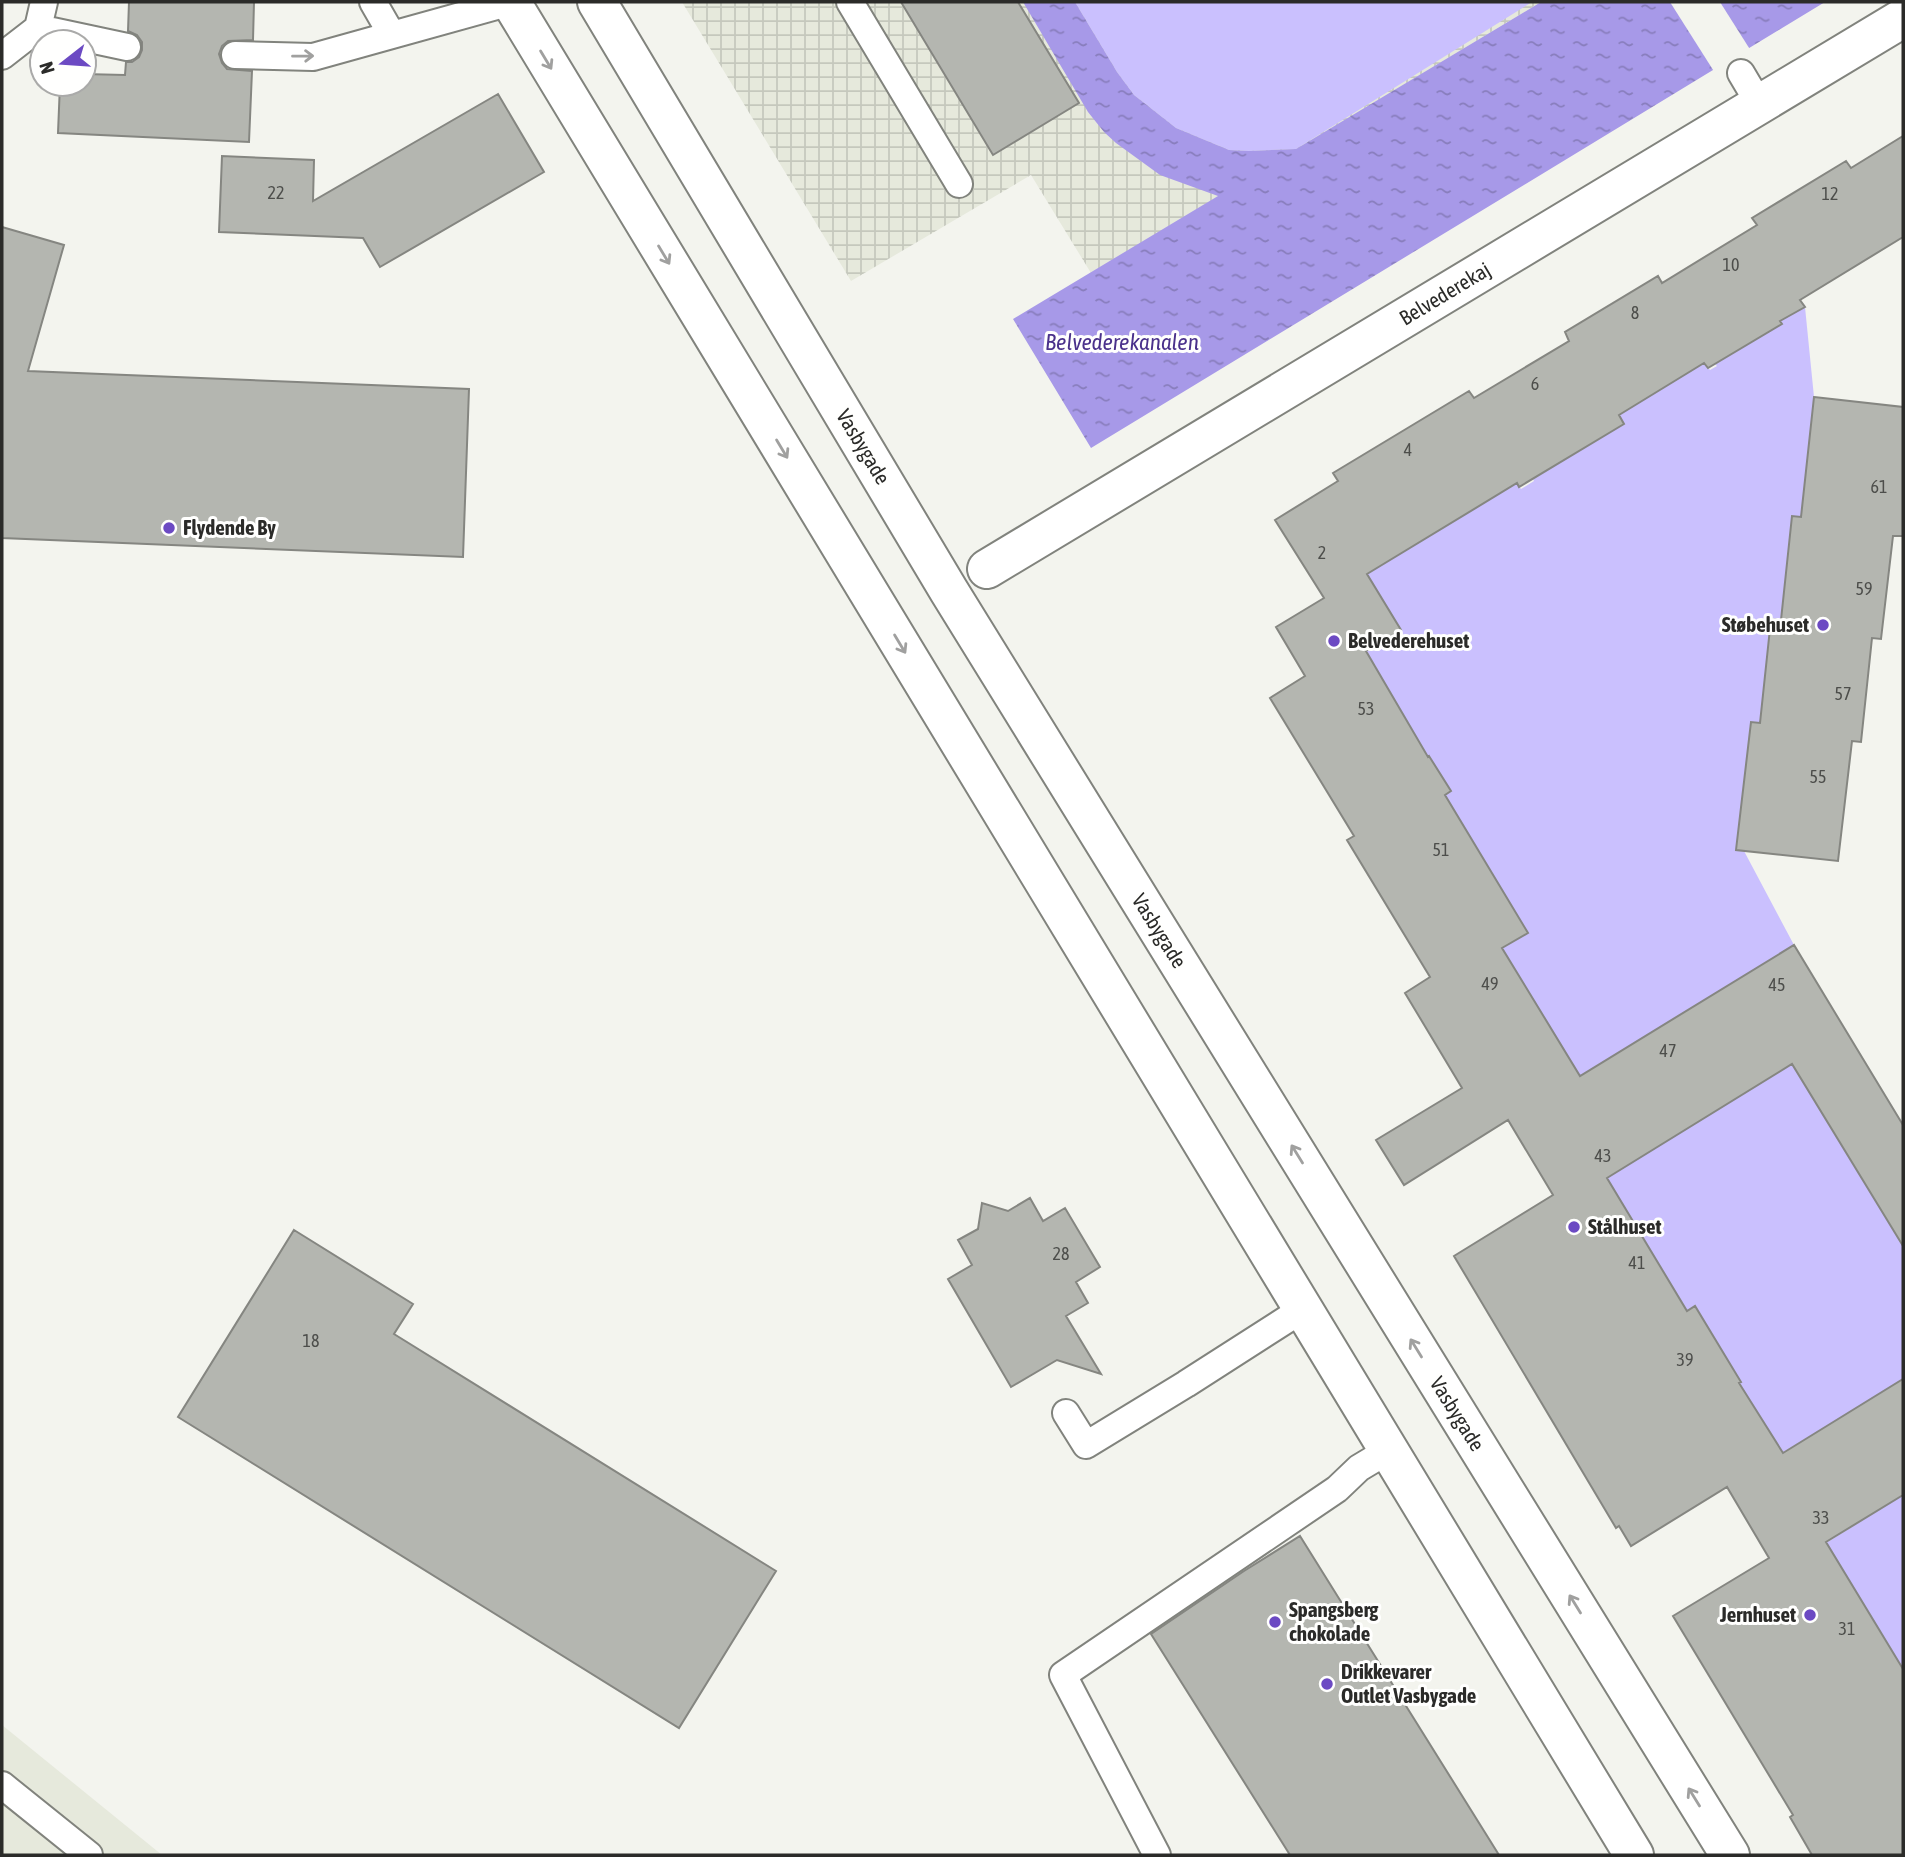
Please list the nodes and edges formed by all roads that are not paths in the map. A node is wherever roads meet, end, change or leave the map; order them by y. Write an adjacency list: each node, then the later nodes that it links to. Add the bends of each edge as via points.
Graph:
1 (44, 2): 7 (lane)
2 (373, 2): 8 (lane)
3 (511, 2): 8 (lane); 19 (main road, one-way to 19)
4 (597, 2): 18 (main road, Vasbygade)
5 (850, 2): 16 (lane)
6 (1903, 18): 15 (main road, Belvederekaj)
7 (38, 28)
8 (392, 35): 12 (lane, one-way to 8, via 313,57)
9 (28, 36): 13 (lane)
10 (98, 41): 11 (lane)
11 (127, 47)
12 (235, 55)
13 (2, 56)
14 (1741, 73): 15 (lane)
15 (1760, 105): 17 (main road, Belvederekaj)
16 (959, 184)
17 (987, 569): 18 (lane)
18 (949, 591): 26 (main road, Vasbygade, one-way to 18)
19 (1303, 1309): 20 (lane, via 1086,1445); 21 (main road)
20 (1066, 1413)
21 (1389, 1450): 24 (lane, via 1063,1675); 25 (main road)
22 (2, 1785): 23 (lane)
23 (89, 1855)
24 (1157, 1855)
25 (1634, 1855)
26 (1730, 1855)

